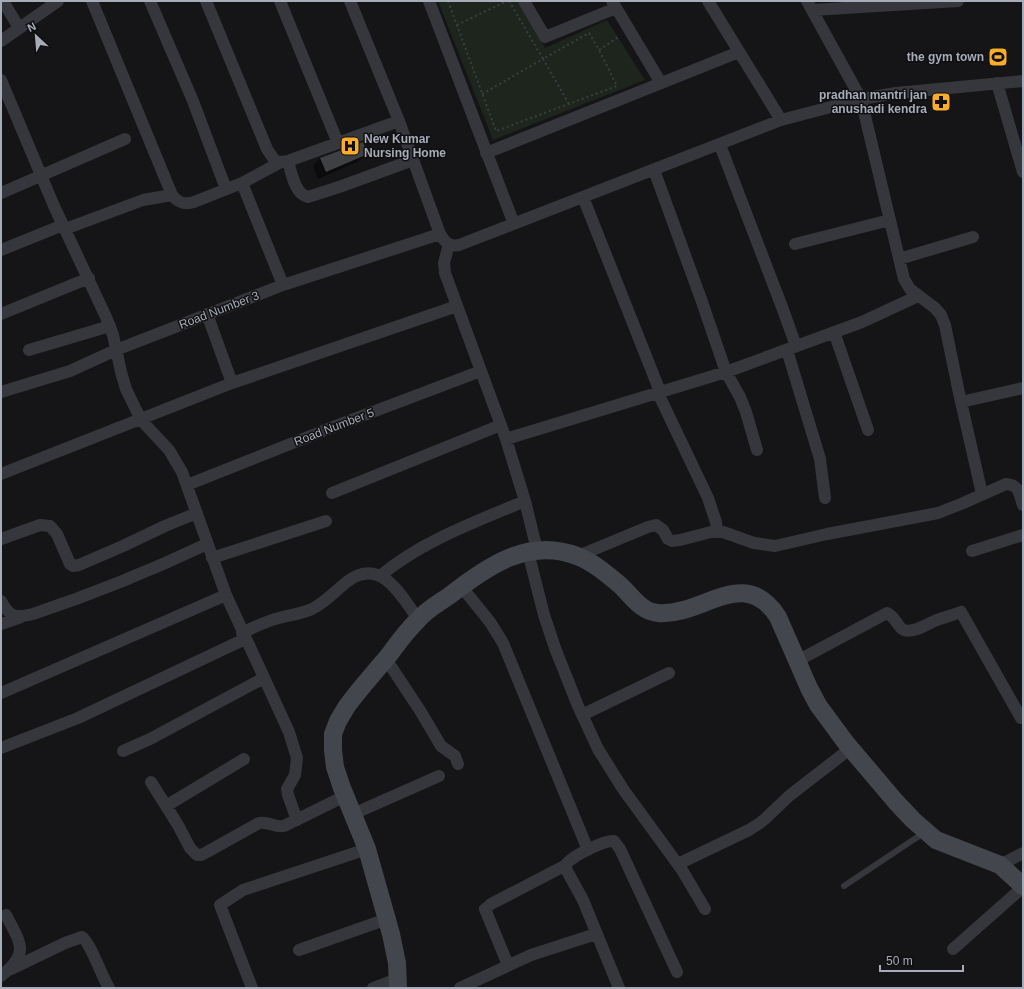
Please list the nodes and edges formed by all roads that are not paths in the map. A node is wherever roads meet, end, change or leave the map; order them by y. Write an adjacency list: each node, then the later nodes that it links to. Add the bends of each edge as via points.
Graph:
1 (3, 1): 14 (street)
2 (58, 1): 14 (street)
3 (92, 1): 36 (street)
4 (150, 1): 34 (street, via 193,101)
5 (206, 1): 29 (street, via 267,149 275,161)
6 (280, 1): 25 (street)
7 (350, 1): 23 (street)
8 (429, 1): 27 (street)
9 (524, 1): 12 (street, via 545,37)
10 (708, 1): 16 (street)
11 (958, 1): 13 (street)
12 (614, 5): 19 (street)
13 (810, 6): 21 (street)
14 (19, 28): 15 (street)
15 (3, 40)
16 (739, 52): 19 (street); 22 (street)
17 (1, 80): 32 (street)
18 (1023, 81): 20 (street)
19 (661, 83): 27 (street)
20 (997, 83): 21 (street); 31 (street)
21 (861, 99): 22 (street); 38 (street)
22 (781, 120): 26 (street)
23 (399, 121): 25 (street); 28 (street)
24 (125, 139): 32 (street)
25 (338, 143): 29 (street)
26 (720, 145): 30 (street); 55 (street, via 782,307)
27 (486, 153): 39 (street)
28 (413, 160): 29 (street, via 308,197 300,193); 41 (street)
29 (284, 161): 33 (street)
30 (654, 170): 37 (street); 59 (street)
31 (1023, 172)
32 (41, 175): 35 (street); 40 (street)
33 (242, 183): 34 (street); 48 (street)
34 (226, 189): 36 (street, via 187,204 181,203)
35 (1, 193)
36 (172, 194): 40 (street, via 143,200)
37 (583, 197): 39 (street); 63 (street, via 659,389)
38 (890, 220): 44 (street); 46 (street)
39 (514, 224): 43 (street, via 459,245)
40 (64, 227): 45 (street); 47 (street)
41 (440, 234): 43 (street); 48 (street, Road Number 3)
42 (973, 237): 46 (street)
43 (449, 244): 50 (street, via 444,264 445,273)
44 (795, 244)
45 (1, 250)
46 (899, 259): 49 (street, via 904,279)
47 (89, 278): 51 (street); 53 (street)
48 (283, 286): 52 (street, Road Number 3)
49 (918, 296): 54 (street); 64 (street, via 941,315)
50 (457, 306): 58 (street); 60 (street)
51 (1, 314)
52 (207, 314): 57 (street, Road Number 3); 60 (street)
53 (110, 326): 56 (street); 57 (street)
54 (834, 332): 55 (street); 67 (street)
55 (791, 348): 59 (street); 74 (street, via 820,459)
56 (29, 350)
57 (116, 350): 62 (street, Road Number 3, via 70,371); 65 (street, via 126,388)
58 (482, 371): 66 (street); 71 (street, Road Number 5)
59 (726, 372): 63 (street); 69 (street, via 740,397)
60 (232, 383): 65 (street)
61 (1023, 388): 64 (street)
62 (1, 392)
63 (658, 393): 68 (street); 79 (street, via 708,498)
64 (961, 402): 73 (street)
65 (141, 420): 70 (street); 71 (street, via 173,455)
66 (501, 425): 68 (street); 72 (street)
67 (868, 430)
68 (506, 439): 75 (street)
69 (757, 450)
70 (1, 474)
71 (187, 485): 77 (street)
72 (332, 493)
73 (982, 494): 76 (street, via 1012,484 1018,490); 79 (street, via 938,513 775,546 754,543)
74 (825, 498)
75 (525, 501): 83 (street); 87 (street, via 418,549)
76 (1023, 505)
77 (197, 513): 81 (street, via 73,566 57,534 50,526 40,525); 82 (street)
78 (326, 521): 86 (street)
79 (717, 532): 85 (street, via 672,541 660,526 653,525)
80 (1023, 535): 84 (street)
81 (1, 539)
82 (207, 544): 86 (street); 91 (street, via 82,598)
83 (533, 551): 85 (street, via 554,550); 88 (street, via 484,570); 100 (street, via 544,615)
84 (972, 551)
85 (578, 556): 96 (street, via 596,566 647,610 656,613 670,613 739,594 760,598 778,617)
86 (212, 558): 89 (street)
87 (380, 576): 92 (street, via 399,593); 94 (street, via 365,573 357,576 321,604 302,612 266,621)
88 (461, 586): 92 (street); 115 (street, via 503,643)
89 (226, 595): 94 (street); 99 (street)
90 (1, 601): 91 (street, via 12,616)
91 (21, 617): 93 (street)
92 (418, 619): 95 (street)
93 (1, 624)
94 (244, 636): 98 (street); 102 (street, via 78,718)
95 (386, 659): 106 (street, via 442,746 455,756); 109 (street, via 347,706 333,734 335,767)
96 (797, 661): 101 (street, via 887,613 891,614 900,627 909,631 961,612); 103 (street, via 818,705)
97 (669, 673): 100 (street)
98 (264, 678): 104 (street); 112 (street, via 298,758 295,775 287,789)
99 (1, 693)
100 (582, 715): 117 (street, via 611,770)
101 (1023, 717)
102 (1, 748)
103 (851, 748): 113 (street, via 896,802); 117 (street, via 789,796 760,823)
104 (123, 751)
105 (244, 759): 110 (street)
106 (458, 764)
107 (438, 776): 111 (street)
108 (151, 782): 110 (street)
109 (345, 796): 111 (street); 112 (street)
110 (166, 806): 112 (street, via 190,848 197,855 259,823 265,822 279,827)
111 (353, 814): 114 (street)
112 (297, 820)
113 (925, 831): 119 (street, via 948,846); 120 (lane)
114 (367, 849): 124 (street); 134 (street, via 243,890 220,905)
115 (588, 850): 118 (street); 130 (street, via 609,841 617,844)
116 (1023, 853): 119 (street)
117 (678, 864): 122 (street)
118 (566, 865): 125 (street); 128 (street, via 485,909)
119 (1000, 865): 121 (street)
120 (844, 886)
121 (1023, 886): 126 (street)
122 (705, 909)
123 (6, 915): 129 (street, via 21,950)
124 (387, 919): 127 (street); 132 (street, via 397,964)
125 (596, 934): 128 (street); 137 (street)
126 (953, 949)
127 (299, 950)
128 (508, 965): 136 (street)
129 (11, 968): 131 (street); 133 (street, via 82,937 88,944)
130 (677, 972)
131 (1, 976)
132 (398, 984): 135 (street)
133 (109, 988)
134 (252, 988)
135 (373, 988)
136 (460, 988)
137 (619, 988)

